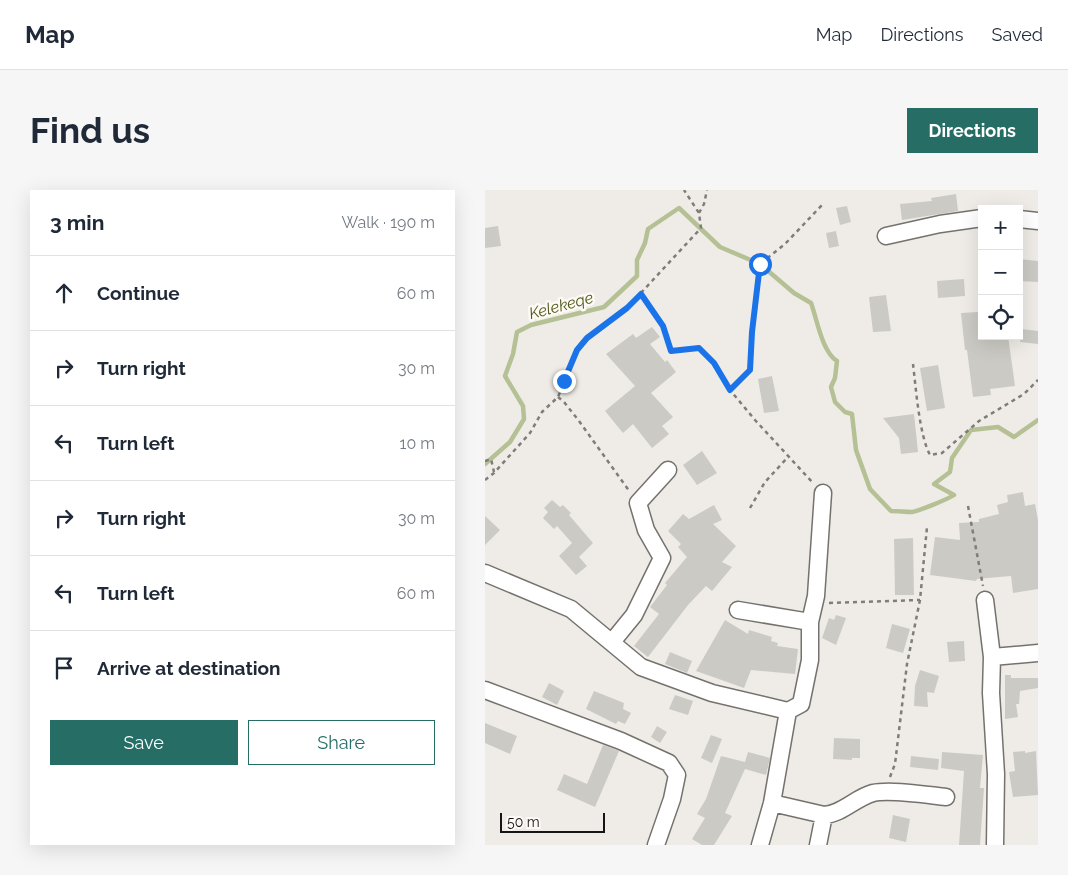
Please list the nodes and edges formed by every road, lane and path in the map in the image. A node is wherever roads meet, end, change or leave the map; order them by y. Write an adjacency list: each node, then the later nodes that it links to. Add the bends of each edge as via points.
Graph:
1 (684, 190): 4 (path)
2 (707, 190): 4 (path)
3 (823, 204): 12 (path, via 785,244 760,264 750,370)
4 (699, 213): 9 (path, via 701,228)
5 (978, 219): 8 (street)
6 (1023, 219): 7 (street)
7 (1038, 221)
8 (887, 236)
9 (641, 294): 12 (path, via 663,326 671,351 699,348 714,363); 13 (path, via 577,350)
10 (913, 364): 11 (path, via 918,407 930,455 942,453 979,421 1025,394)
11 (1038, 380)
12 (730, 390): 14 (path)
13 (558, 397): 17 (path); 20 (path, via 579,420)
14 (789, 456): 19 (path); 22 (path, via 765,482)
15 (485, 461): 17 (path, via 491,459)
16 (669, 470): 20 (street)
17 (494, 473): 18 (path)
18 (485, 480)
19 (823, 493): 27 (street)
20 (638, 503): 30 (street, via 647,530 662,558 634,615)
21 (968, 506): 26 (path)
22 (750, 508)
23 (927, 526): 25 (path)
24 (485, 573): 30 (street, via 571,609)
25 (920, 600): 27 (path); 35 (path, via 907,664)
26 (985, 600): 32 (street)
27 (814, 602): 29 (street)
28 (738, 610): 29 (street)
29 (810, 622): 34 (street, via 810,660 801,704)
30 (611, 642): 34 (street, via 641,667 712,693)
31 (1038, 653): 32 (street)
32 (992, 657): 42 (street)
33 (485, 690): 39 (street, via 591,729 669,763 677,775)
34 (788, 711): 37 (street)
35 (895, 764)
36 (946, 797): 38 (street, via 875,792)
37 (772, 803): 38 (street); 40 (street)
38 (824, 815): 41 (street)
39 (656, 845)
40 (760, 845)
41 (818, 845)
42 (995, 845)

